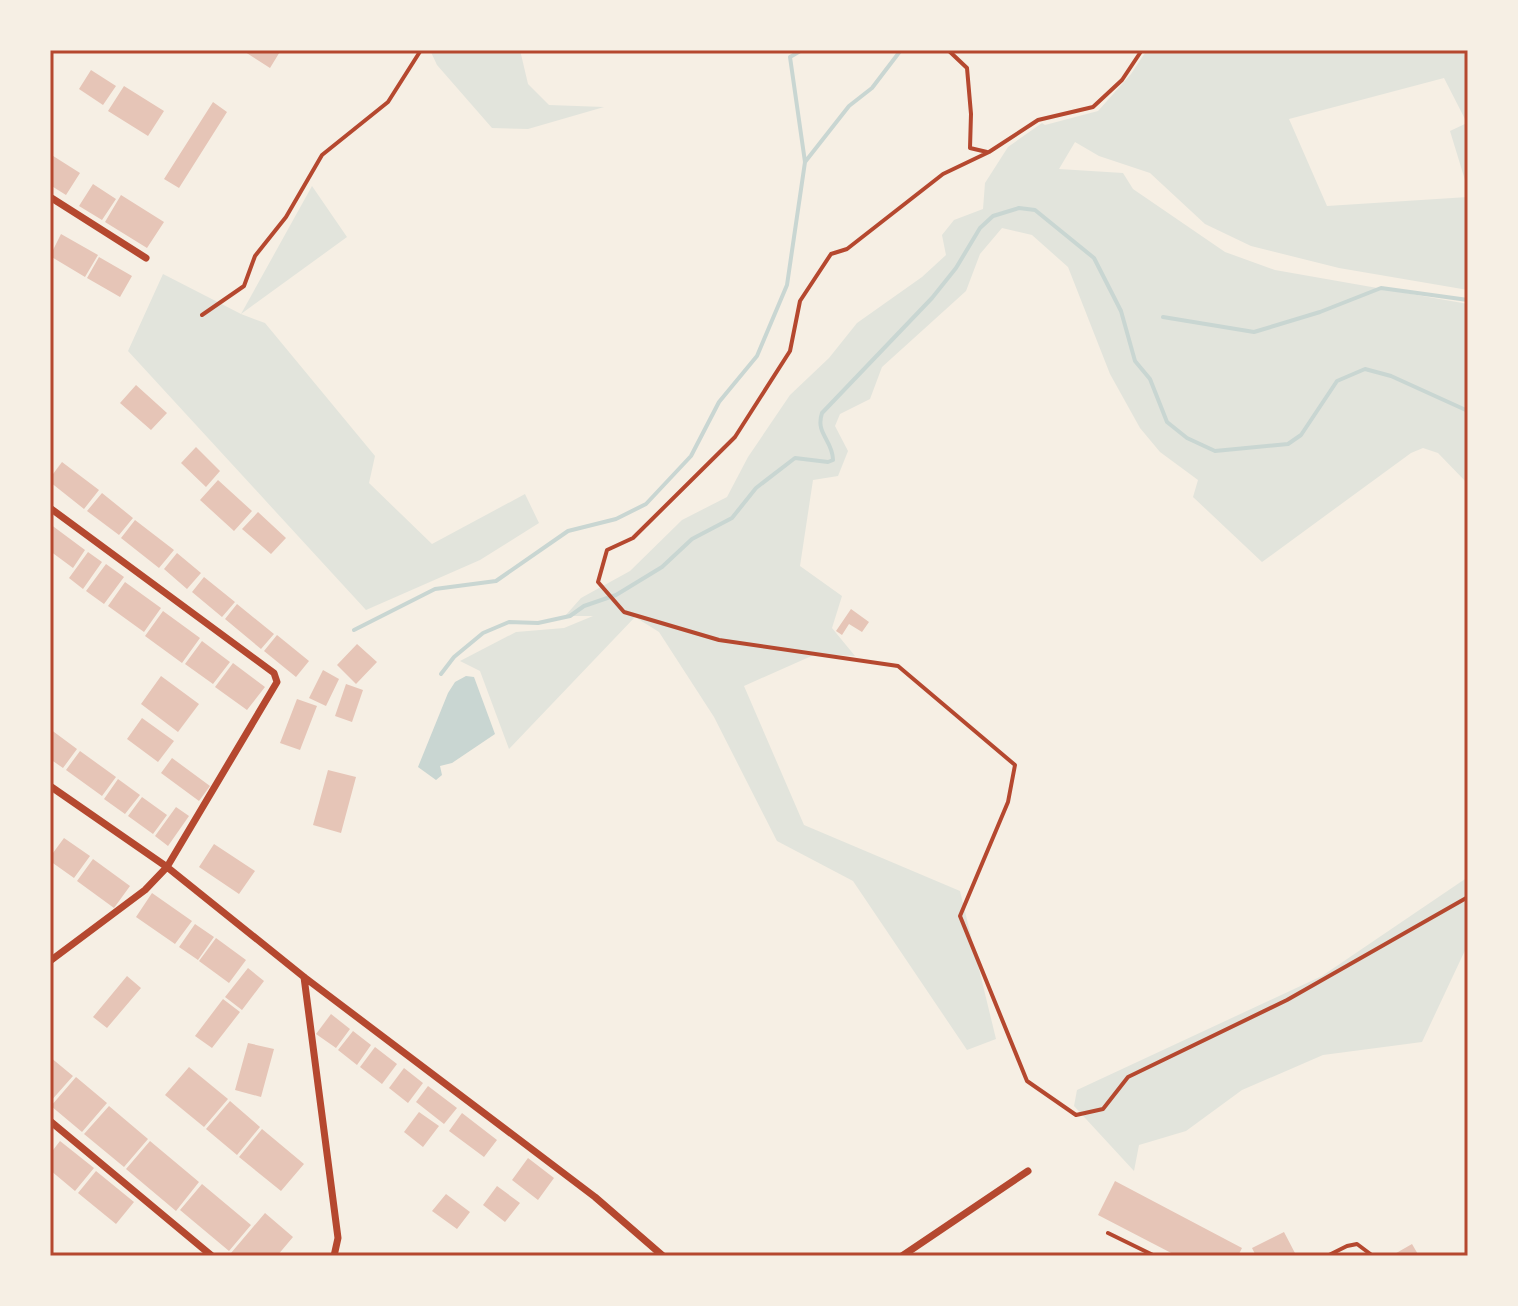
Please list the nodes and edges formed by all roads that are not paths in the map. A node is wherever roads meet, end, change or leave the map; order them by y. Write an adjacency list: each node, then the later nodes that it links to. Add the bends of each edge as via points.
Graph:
1 (421, 50): 7 (lane, via 388,102 322,155 286,217 255,256 244,286)
2 (948, 50): 4 (lane, via 967,68 970,148)
3 (1142, 50): 4 (lane, via 1122,80 1093,107 1038,120)
4 (989, 152): 11 (lane, via 943,174 847,249 831,254 800,301 790,351 735,437 633,538 607,550 598,582 624,612 719,640 898,666 1015,765 1008,802 960,916 1027,1081 1076,1115 1103,1109 1128,1077 1287,1000)
5 (50, 197): 6 (street)
6 (146, 258)
7 (202, 315)
8 (50, 508): 10 (street, via 274,673 277,682)
9 (50, 786): 10 (street)
10 (167, 867): 12 (street, via 145,890); 13 (street)
11 (1468, 897)
12 (50, 961)
13 (304, 977): 18 (street, via 338,1238); 19 (street, via 595,1197)
14 (50, 1121): 17 (street)
15 (1028, 1171): 20 (street)
16 (1108, 1233): 21 (lane)
17 (212, 1256)
18 (334, 1256)
19 (663, 1256)
20 (902, 1256)
21 (1155, 1256)
22 (1327, 1256): 23 (lane, via 1357,1244)
23 (1373, 1256)

